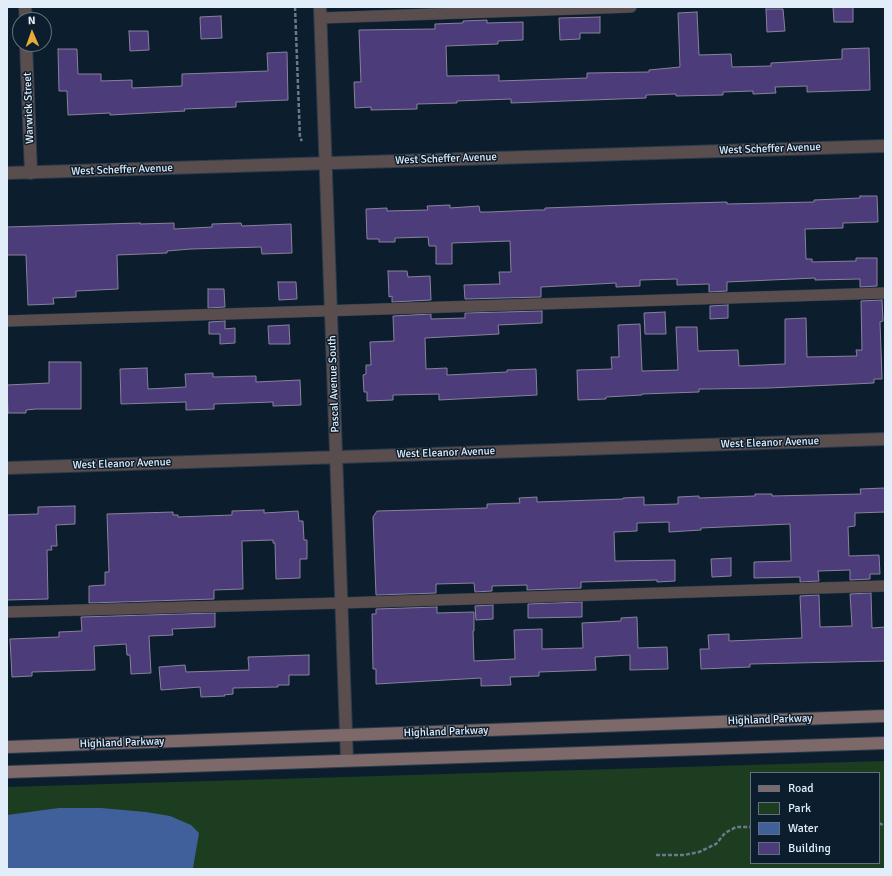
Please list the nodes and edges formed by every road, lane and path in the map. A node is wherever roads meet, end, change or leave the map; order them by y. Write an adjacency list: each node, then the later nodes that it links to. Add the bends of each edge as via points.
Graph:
1 (295, 7): 5 (path)
2 (632, 7): 3 (lane)
3 (321, 12): 7 (street, Pascal Avenue South)
4 (26, 52): 9 (street, Warwick Street)
5 (302, 141)
6 (885, 146): 7 (street, West Scheffer Avenue)
7 (326, 163): 9 (street, West Scheffer Avenue); 11 (street, Pascal Avenue South)
8 (7, 173): 9 (street, West Scheffer Avenue)
9 (31, 173)
10 (885, 293): 11 (lane)
11 (331, 310): 12 (lane); 14 (street, Pascal Avenue South)
12 (7, 321)
13 (885, 439): 14 (street, West Eleanor Avenue)
14 (336, 457): 15 (street, West Eleanor Avenue); 17 (street, Pascal Avenue South)
15 (7, 468)
16 (885, 586): 17 (lane)
17 (341, 603): 18 (lane); 20 (street, Pascal Avenue South)
18 (7, 612)
19 (885, 716): 20 (street, Highland Parkway)
20 (346, 736): 22 (street, Highland Parkway); 23 (street, Pascal Avenue South)
21 (885, 743): 23 (street)
22 (7, 747)
23 (347, 760): 24 (street)
24 (7, 772)
25 (750, 827): 26 (path, via 736,827 725,833 716,844 699,852 684,855)
26 (656, 854)

